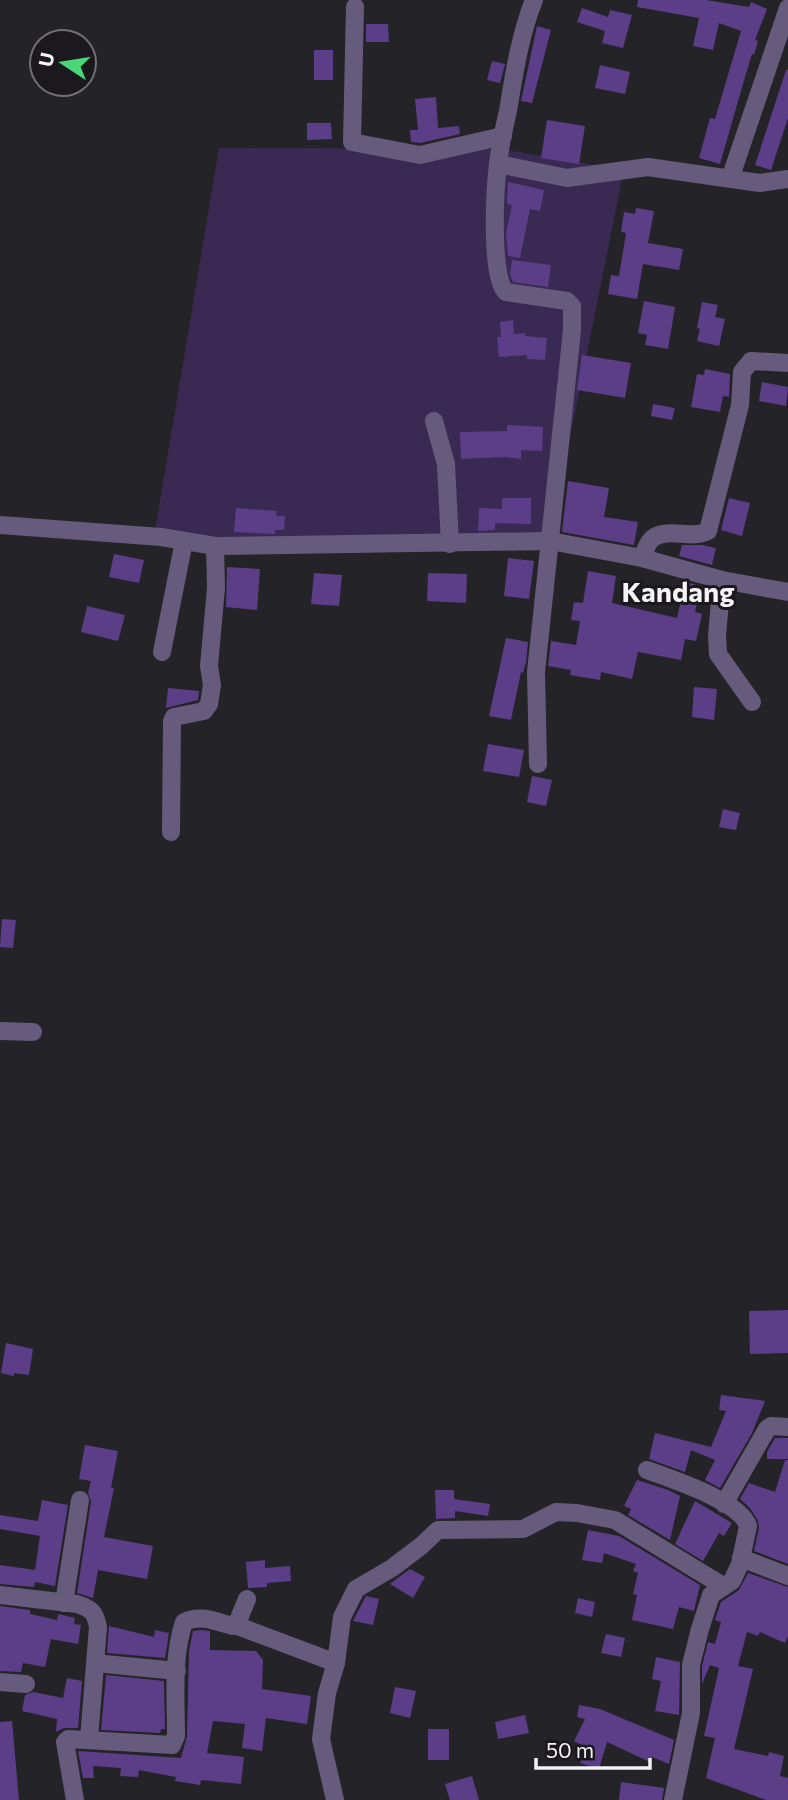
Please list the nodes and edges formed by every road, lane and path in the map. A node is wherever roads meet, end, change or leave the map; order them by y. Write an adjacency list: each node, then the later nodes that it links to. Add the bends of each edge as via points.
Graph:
1 (534, 0): 4 (street)
2 (355, 7): 4 (street, via 352,142 420,155)
3 (788, 8): 6 (street)
4 (503, 136): 5 (street)
5 (498, 164): 6 (street, via 568,178 648,167); 12 (street, via 495,244 501,285 511,294 568,301 572,306)
6 (730, 179): 7 (street, via 760,183)
7 (788, 179)
8 (788, 363): 15 (street, via 751,361 743,372 740,405 708,531 661,534 649,542)
9 (435, 421): 13 (street, via 446,464)
10 (0, 525): 11 (street)
11 (184, 541): 14 (street); 18 (street)
12 (550, 541): 13 (street); 15 (street); 20 (street, via 536,672)
13 (450, 544): 14 (street)
14 (215, 546): 21 (street, via 211,691 204,711 172,720)
15 (642, 558): 16 (street)
16 (722, 580): 17 (street); 19 (street, via 718,654)
17 (788, 593)
18 (162, 652)
19 (752, 702)
20 (538, 764)
21 (171, 832)
22 (0, 1031): 23 (street)
23 (33, 1032)
24 (788, 1427): 27 (street, via 767,1429)
25 (647, 1470): 27 (street)
26 (80, 1500): 33 (street)
27 (724, 1504): 28 (street, via 747,1522)
28 (741, 1558): 29 (street); 30 (street, via 732,1581)
29 (788, 1576)
30 (723, 1586): 36 (street, via 615,1520 556,1513 523,1529 438,1531 392,1568 356,1589 342,1617); 43 (street, via 709,1599 691,1665 691,1713)
31 (0, 1595): 33 (street)
32 (247, 1599): 34 (street)
33 (64, 1603): 35 (street, via 89,1608 96,1615)
34 (235, 1625): 36 (street); 37 (street, via 204,1618 184,1622)
35 (95, 1663): 37 (street); 40 (street)
36 (336, 1663): 42 (street, via 321,1739)
37 (177, 1671): 40 (street, via 172,1745)
38 (0, 1682): 39 (street)
39 (26, 1684)
40 (89, 1739): 41 (street, via 68,1739 64,1744)
41 (75, 1800)
42 (335, 1800)
43 (673, 1800)

